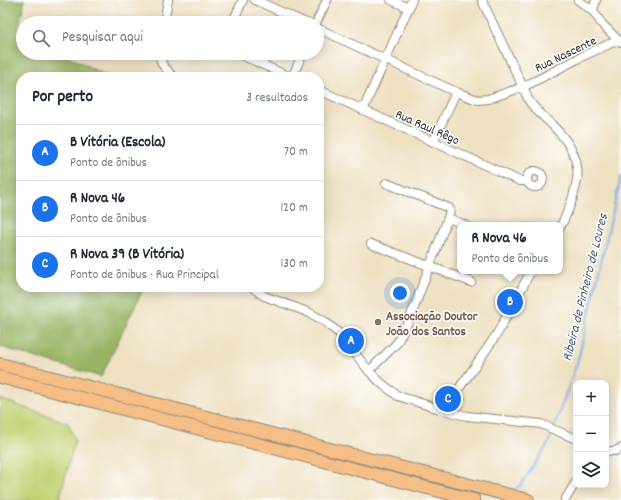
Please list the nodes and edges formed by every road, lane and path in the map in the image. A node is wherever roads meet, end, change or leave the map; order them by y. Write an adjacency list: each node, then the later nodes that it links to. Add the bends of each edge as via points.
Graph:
1 (168, 0): 11 (street)
2 (242, 0): 12 (street)
3 (254, 0): 13 (street)
4 (327, 0): 14 (street)
5 (391, 0): 9 (street)
6 (482, 0): 24 (street)
7 (578, 0): 10 (street)
8 (596, 0): 10 (street)
9 (410, 4): 20 (street)
10 (593, 11): 16 (street, via 602,24)
11 (165, 16)
12 (235, 16)
13 (290, 16)
14 (319, 16)
15 (324, 31): 20 (street, Rua Nascente)
16 (620, 41): 24 (street, Rua Nascente, via 583,56)
17 (161, 60): 21 (street)
18 (253, 60): 22 (street)
19 (299, 60): 23 (street)
20 (386, 60): 26 (street, Rua Nascente); 27 (street)
21 (169, 72)
22 (280, 72)
23 (293, 72)
24 (523, 87): 26 (street, Rua Nascente, via 488,100 478,100); 33 (street, via 528,100 566,141 577,167 577,180)
25 (324, 92): 27 (street, Rua Raul Rêgo)
26 (456, 92): 28 (street)
27 (363, 110): 28 (street, Rua Raul Rêgo)
28 (433, 142): 29 (street, Rua Raul Rêgo, via 520,181)
29 (527, 180)
30 (386, 183): 31 (street, via 449,208)
31 (448, 218): 32 (street); 35 (street)
32 (458, 222)
33 (563, 222)
34 (371, 244): 35 (street)
35 (430, 266): 37 (street); 40 (street, via 398,343)
36 (529, 274): 42 (street, via 497,334)
37 (471, 282)
38 (259, 292): 40 (street, via 324,321 340,334)
39 (0, 364): 48 (highway)
40 (369, 371): 42 (street, via 398,396)
41 (0, 377): 47 (highway)
42 (444, 410): 43 (street, via 467,416 540,424)
43 (573, 438)
44 (621, 448): 45 (street)
45 (609, 450)
46 (573, 487): 49 (street)
47 (474, 500)
48 (528, 500)
49 (565, 500)

